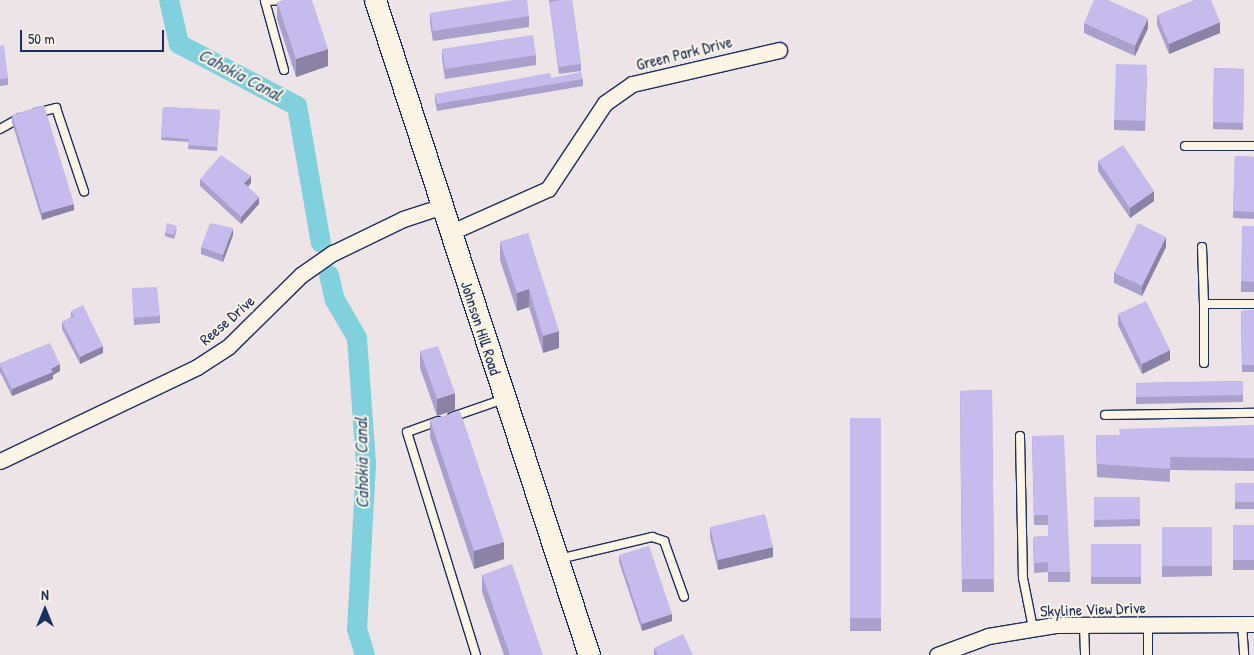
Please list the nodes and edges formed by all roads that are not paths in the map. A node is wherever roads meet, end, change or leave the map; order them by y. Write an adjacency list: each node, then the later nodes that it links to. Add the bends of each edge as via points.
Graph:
1 (286, 0): 4 (lane, via 265,1)
2 (375, 0): 9 (street, Johnson Hill Road)
3 (779, 50): 10 (street, Green Park Drive, via 632,84 605,104 548,189)
4 (284, 70)
5 (0, 128): 8 (lane, via 56,108)
6 (1185, 146): 7 (lane)
7 (1254, 146)
8 (84, 191)
9 (440, 207): 10 (street, Johnson Hill Road); 19 (street, Reese Drive, via 394,223 333,254 301,275 228,347 197,367)
10 (449, 233): 15 (street, Johnson Hill Road)
11 (1202, 247): 12 (lane)
12 (1204, 304): 13 (lane); 14 (lane)
13 (1254, 304)
14 (1204, 363)
15 (504, 399): 20 (street, Johnson Hill Road); 26 (lane, via 406,432)
16 (1254, 413): 17 (lane)
17 (1105, 415)
18 (1020, 436): 25 (lane, via 1022,578)
19 (0, 461)
20 (558, 560): 21 (lane, via 652,537 664,541); 27 (street, Johnson Hill Road)
21 (684, 597)
22 (1248, 624): 24 (street, Skyline View Drive); 31 (lane)
23 (1084, 625): 24 (street, Skyline View Drive); 25 (street, Skyline View Drive); 29 (lane)
24 (1148, 625): 30 (lane)
25 (1033, 628): 28 (street, Skyline View Drive, via 988,636)
26 (476, 655)
27 (589, 655)
28 (937, 655)
29 (1085, 655)
30 (1148, 655)
31 (1244, 655)

